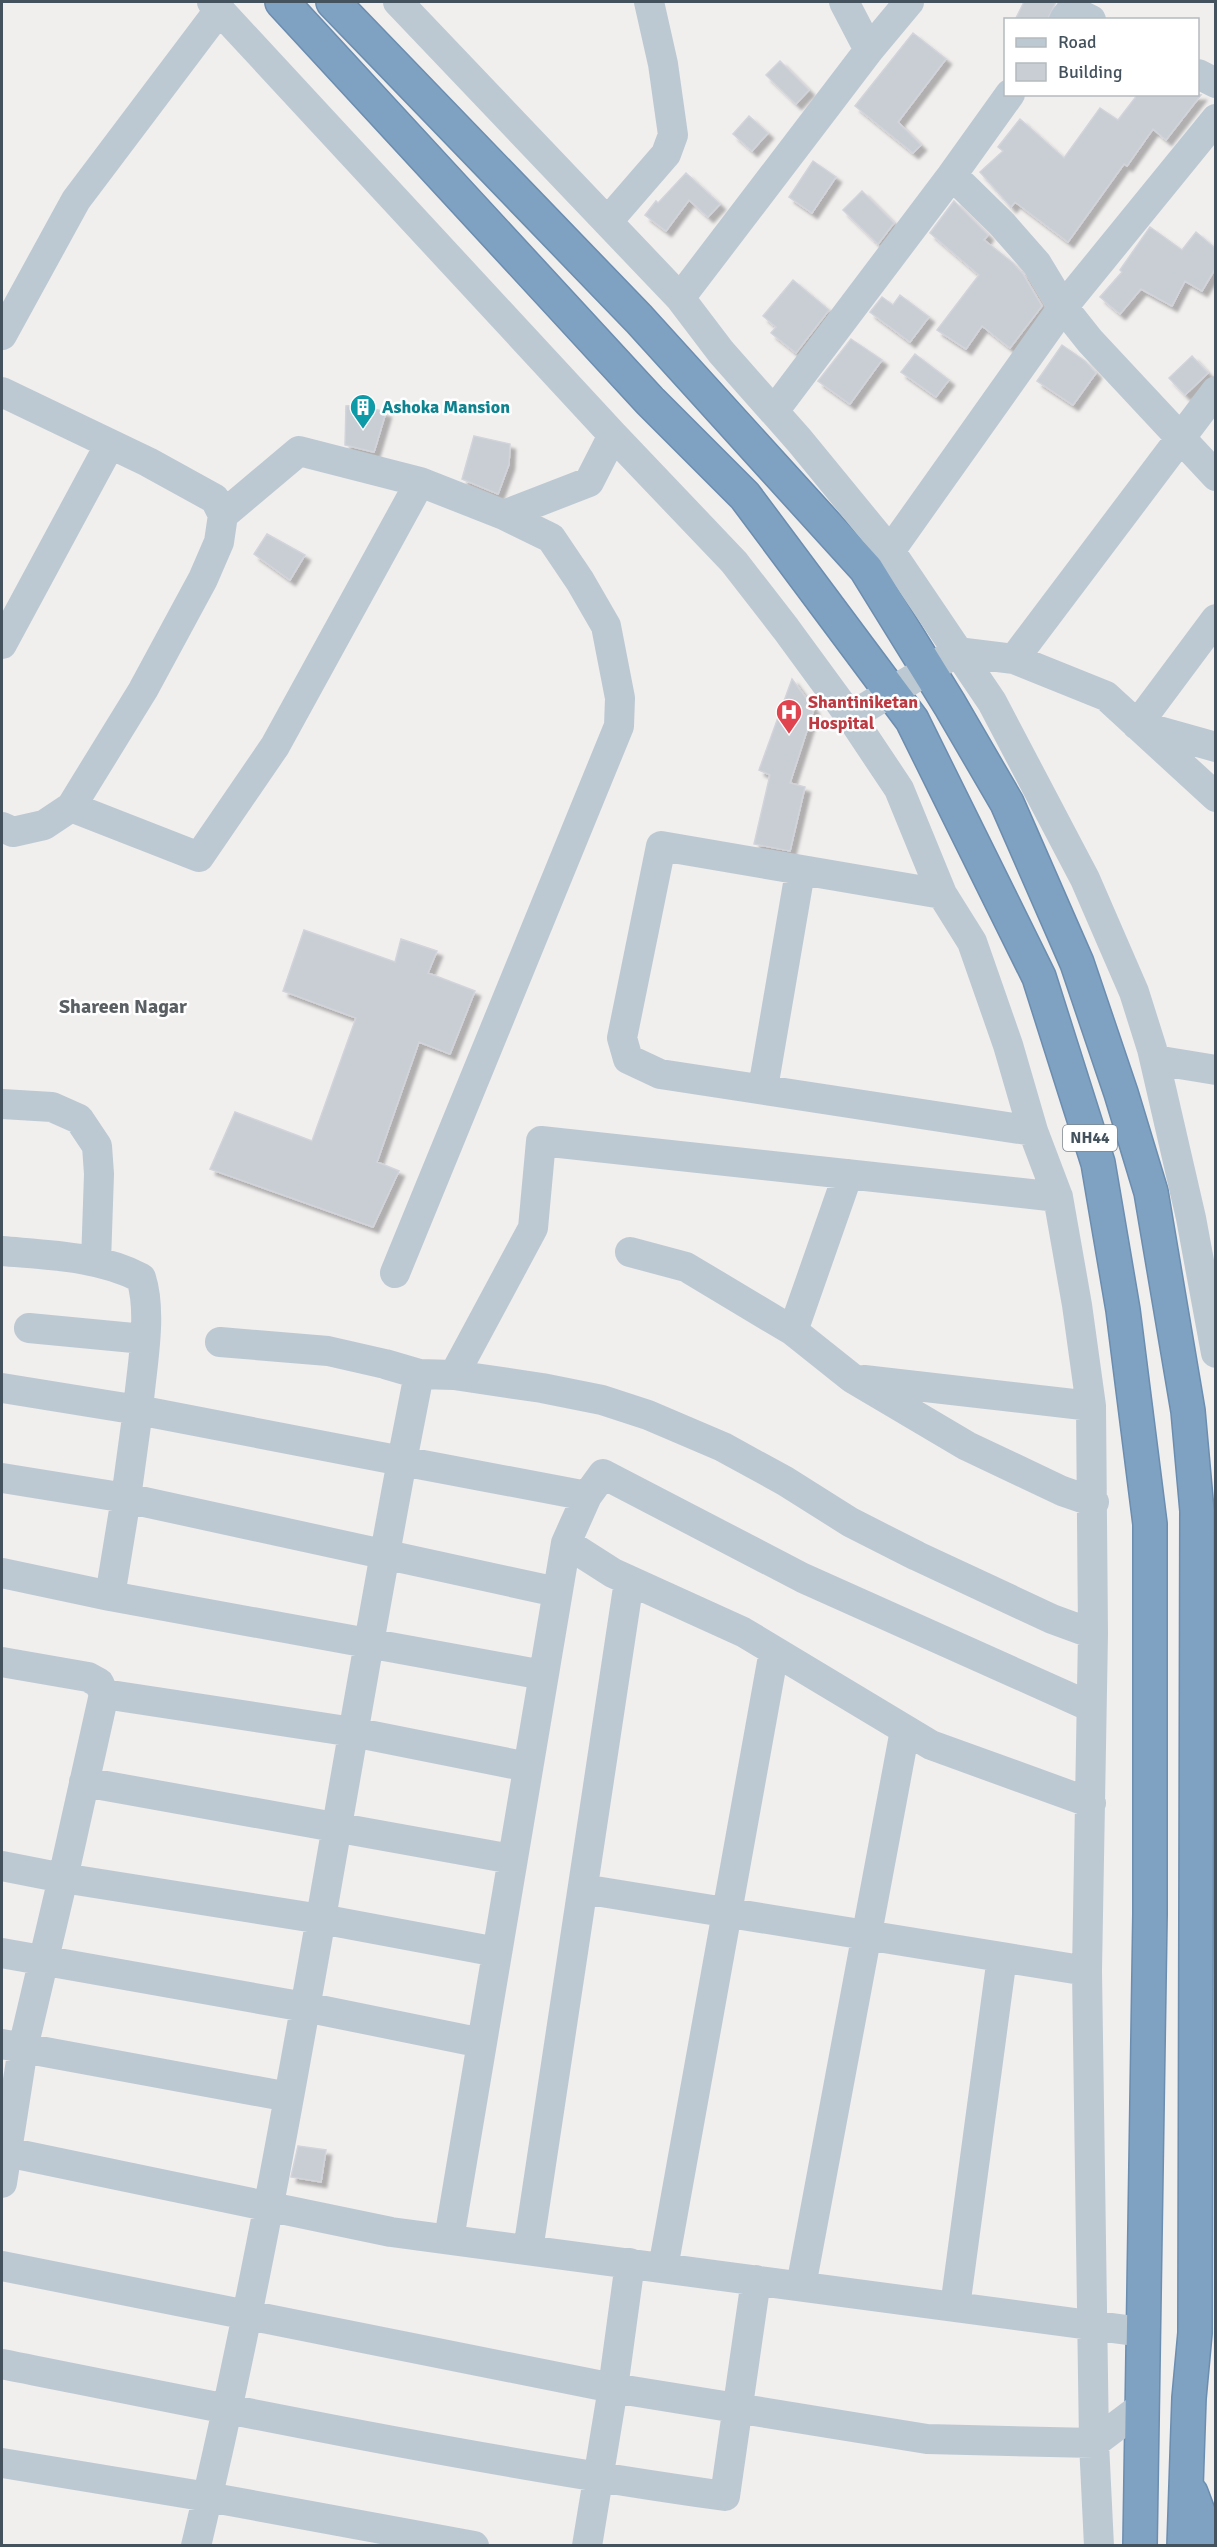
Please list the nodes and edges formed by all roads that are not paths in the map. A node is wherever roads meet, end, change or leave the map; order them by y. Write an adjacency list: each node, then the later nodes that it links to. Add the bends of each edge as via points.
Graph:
1 (282, 2): 34 (highway, NH44, via 635,384 745,496)
2 (333, 2): 33 (highway, NH44, via 639,319 858,560)
3 (398, 2): 14 (street)
4 (649, 2): 14 (street, via 673,135 666,154)
5 (844, 2): 8 (street)
6 (909, 2): 8 (street)
7 (216, 5): 17 (street, via 76,200); 21 (street)
8 (869, 50): 15 (street)
9 (1199, 75): 10 (street)
10 (1215, 83)
11 (1009, 96): 13 (street)
12 (1215, 119): 16 (street)
13 (952, 175): 16 (street, via 1037,264); 20 (street)
14 (608, 221): 15 (street)
15 (680, 298): 20 (street, via 721,352)
16 (1063, 307): 22 (street); 28 (street)
17 (2, 335)
18 (1215, 391): 22 (street)
19 (2, 393): 23 (street)
20 (774, 411): 28 (street)
21 (613, 435): 27 (street, via 589,482); 35 (street, via 734,562)
22 (1180, 439): 24 (street); 32 (street)
23 (110, 444): 26 (street, via 215,499); 30 (street)
24 (1215, 476)
25 (420, 482): 26 (street, via 299,451); 27 (street); 39 (street, via 275,746 199,857)
26 (223, 514): 39 (street, via 219,542 203,579 143,690)
27 (504, 514): 54 (street, via 550,538 606,626 620,698 619,726)
28 (890, 551): 31 (street)
29 (1211, 634): 36 (street)
30 (2, 644)
31 (957, 652): 32 (street); 33 (street); 43 (street, via 992,702 1085,879 1134,992)
32 (1014, 658): 36 (street, via 1106,696)
33 (928, 669): 34 (street); 123 (highway, NH44, via 1006,803 1077,963 1151,1192 1188,1411 1197,1511 1195,2333)
34 (891, 692): 35 (street); 119 (highway, NH44, via 912,720 1039,977 1098,1163 1123,1310 1150,1524 1150,1914)
35 (850, 717): 42 (street, via 899,789)
36 (1137, 725): 37 (street); 38 (street)
37 (1215, 747)
38 (1215, 797)
39 (71, 807): 40 (street, via 44,825 13,832)
40 (2, 827)
41 (800, 872): 42 (street); 45 (street); 45 (street, via 661,846 622,1038 628,1059 660,1074)
42 (942, 894): 47 (street, via 972,942)
43 (1155, 1060): 44 (street); 50 (street)
44 (1215, 1070)
45 (763, 1088): 47 (street)
46 (2, 1104): 53 (street, via 52,1107 79,1119 97,1146)
47 (1033, 1131): 49 (street)
48 (848, 1174): 49 (street); 56 (street); 61 (street, via 541,1141 533,1228)
49 (1058, 1197): 64 (street)
50 (1203, 1222): 59 (street)
51 (2, 1251): 53 (street)
52 (630, 1252): 56 (street, via 686,1267)
53 (96, 1262): 57 (street, via 122,1268 141,1278 146,1293)
54 (395, 1273)
55 (28, 1329): 57 (street)
56 (793, 1331): 62 (street)
57 (144, 1339): 65 (street)
58 (220, 1342): 60 (street, via 328,1351)
59 (1215, 1353)
60 (418, 1374): 61 (street); 66 (street)
61 (454, 1375): 77 (street, via 592,1398 648,1415 723,1447 785,1480 850,1522 917,1556)
62 (852, 1378): 64 (street); 70 (street, via 967,1446)
63 (2, 1388): 65 (street)
64 (1091, 1406): 70 (street)
65 (138, 1410): 66 (street); 69 (street)
66 (402, 1461): 68 (street); 72 (street)
67 (2, 1478): 69 (street)
68 (587, 1496): 71 (street); 83 (street, via 603,1474 803,1578)
69 (126, 1498): 72 (street); 76 (street)
70 (1094, 1502): 77 (street)
71 (566, 1543): 74 (street); 75 (street)
72 (384, 1555): 75 (street); 78 (street)
73 (2, 1573): 76 (street)
74 (629, 1581): 79 (street, via 743,1632); 93 (street)
75 (557, 1592): 81 (street)
76 (110, 1596): 78 (street)
77 (1093, 1634): 83 (street)
78 (369, 1642): 81 (street); 85 (street)
79 (774, 1651): 84 (street); 94 (street)
80 (2, 1662): 82 (street, via 88,1677 99,1683)
81 (543, 1675): 86 (street)
82 (104, 1694): 85 (street); 87 (street)
83 (1091, 1707): 88 (street)
84 (905, 1730): 88 (street, via 931,1745); 96 (street)
85 (353, 1732): 86 (street); 89 (street)
86 (528, 1767): 90 (street)
87 (84, 1782): 89 (street); 92 (street)
88 (1092, 1803): 101 (street)
89 (338, 1826): 90 (street); 95 (street)
90 (512, 1859): 97 (street)
91 (2, 1866): 92 (street)
92 (63, 1878): 95 (street); 100 (street)
93 (583, 1889): 94 (street); 110 (street)
94 (728, 1912): 96 (street); 113 (street)
95 (321, 1919): 97 (street); 102 (street)
96 (866, 1934): 99 (street); 115 (street)
97 (497, 1952): 103 (street)
98 (2, 1953): 100 (street)
99 (1002, 1957): 101 (street); 116 (street)
100 (44, 1961): 102 (street); 104 (street)
101 (1087, 1971): 118 (street)
102 (305, 2007): 103 (street); 105 (street)
103 (483, 2043): 109 (street)
104 (12, 2046): 105 (street); 106 (street)
105 (289, 2097): 108 (street)
106 (4, 2151): 107 (street); 108 (street)
107 (2, 2183)
108 (270, 2206): 109 (street, via 391,2232); 117 (street)
109 (449, 2239): 110 (street)
110 (528, 2250): 111 (street)
111 (630, 2263): 113 (street); 122 (street)
112 (2, 2266): 117 (street)
113 (663, 2268): 114 (street)
114 (756, 2280): 115 (street); 126 (street)
115 (801, 2286): 116 (street)
116 (955, 2307): 118 (street)
117 (247, 2316): 122 (street); 125 (street)
118 (1092, 2326): 119 (street); 127 (street)
119 (1142, 2332): 124 (highway, NH44)
120 (2, 2364): 125 (street)
121 (1215, 2378): 123 (highway)
122 (614, 2388): 126 (street); 130 (street)
123 (1189, 2398): 131 (highway, NH44)
124 (1143, 2406): 127 (street); 129 (highway, NH44)
125 (226, 2409): 130 (street); 132 (street)
126 (737, 2409): 127 (street, via 927,2439); 130 (street, via 725,2496)
127 (1094, 2444): 136 (street)
128 (2, 2463): 132 (street)
129 (1141, 2473): 137 (highway); 138 (highway, NH44)
130 (599, 2478): 135 (street)
131 (1185, 2478): 139 (highway, NH44); 140 (highway)
132 (208, 2497): 133 (street); 134 (street)
133 (196, 2546)
134 (474, 2546)
135 (587, 2546)
136 (1099, 2546)
137 (1127, 2546)
138 (1140, 2546)
139 (1184, 2546)
140 (1208, 2546)

